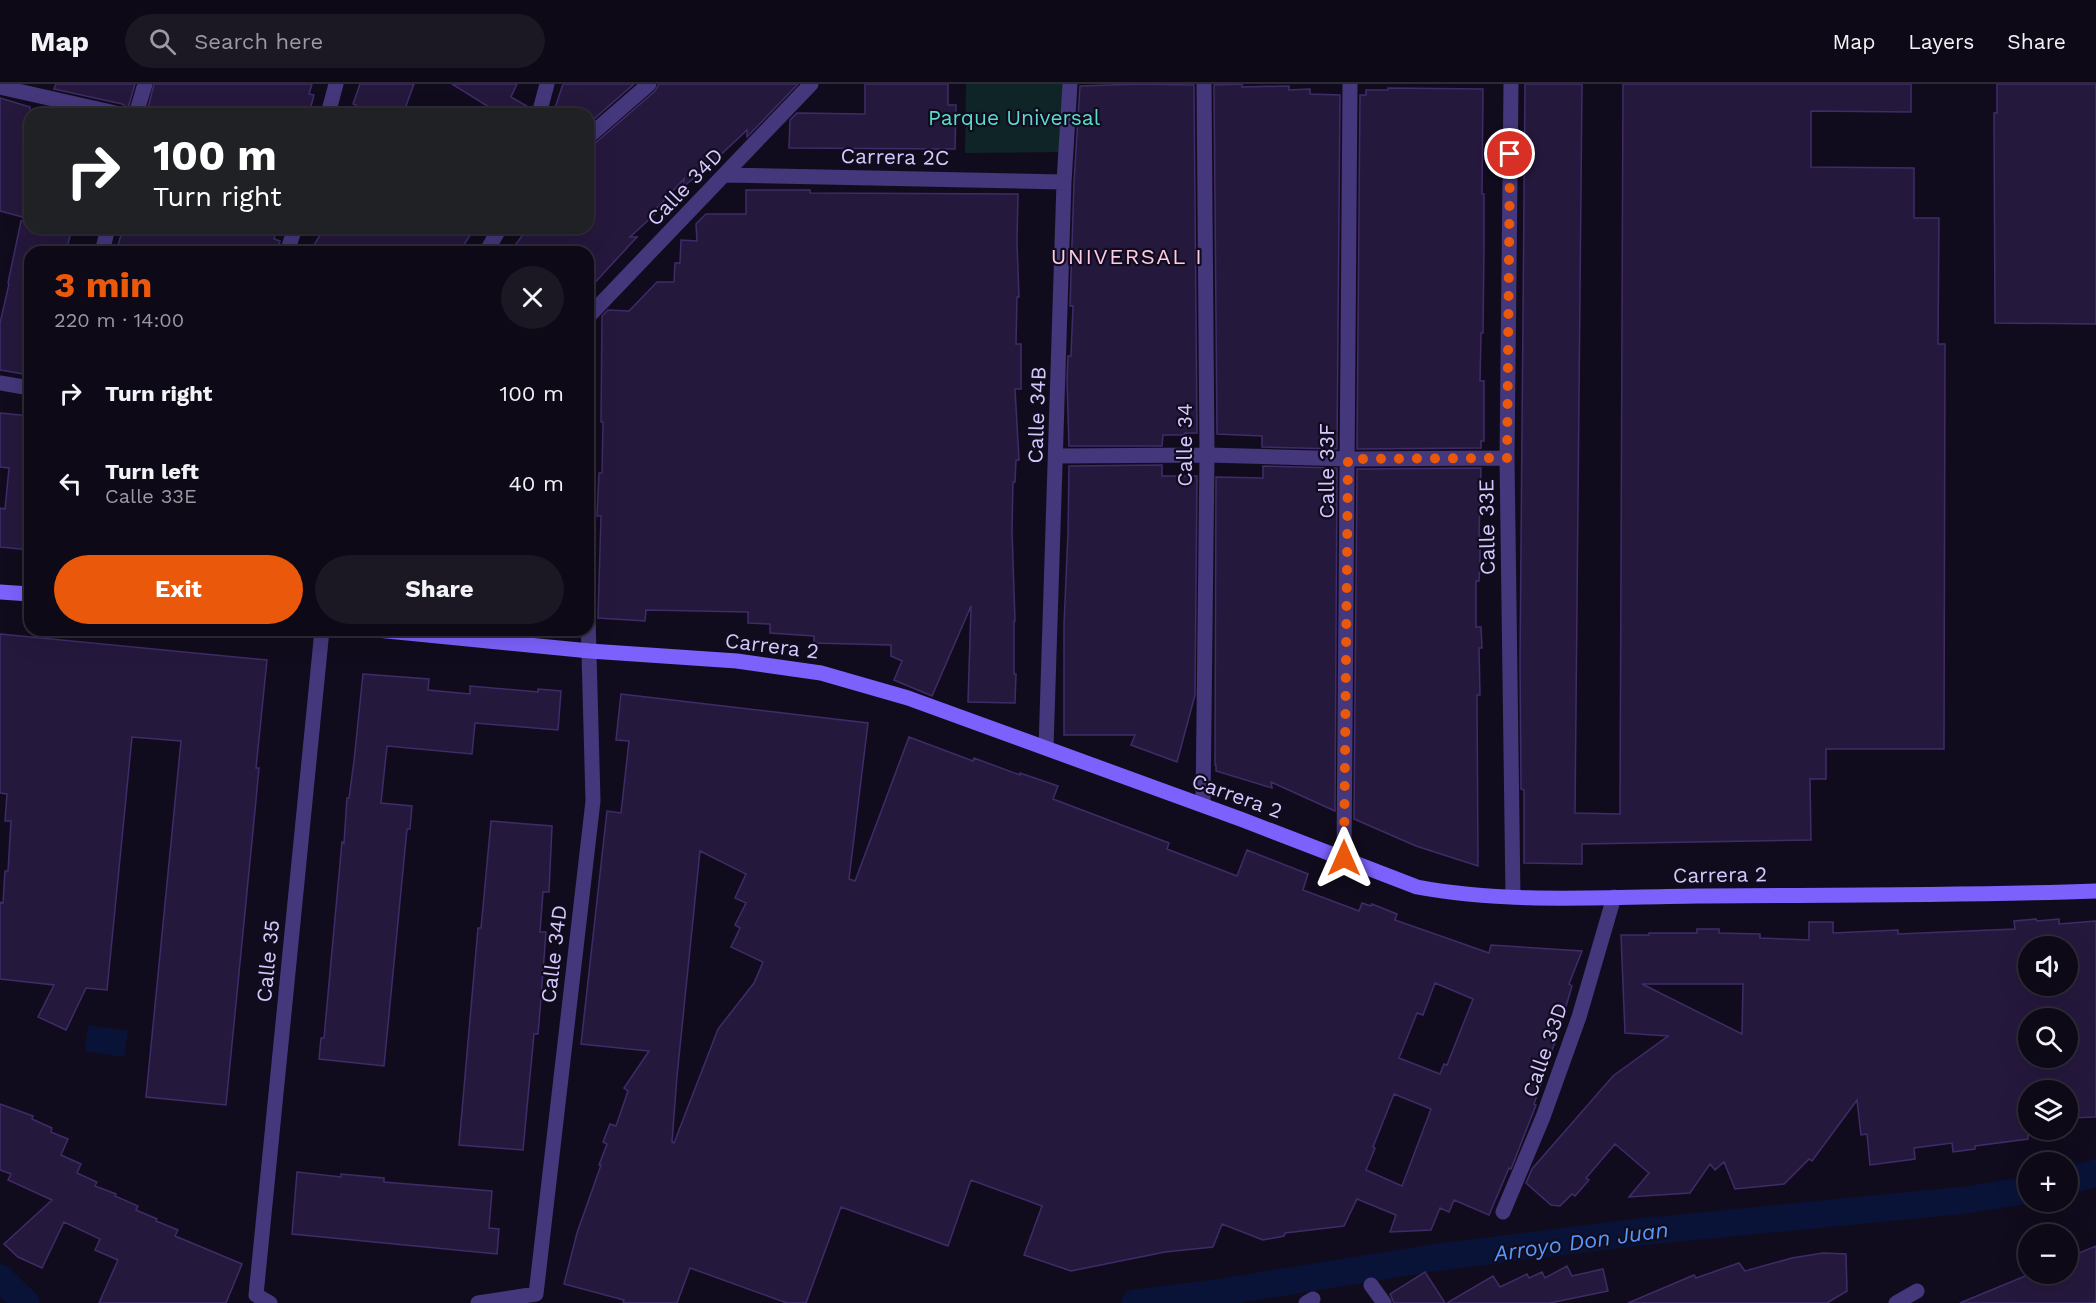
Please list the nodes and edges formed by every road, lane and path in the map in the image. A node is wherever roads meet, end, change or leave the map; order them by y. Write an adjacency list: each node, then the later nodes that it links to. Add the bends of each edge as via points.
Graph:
1 (145, 84): 12 (street)
2 (336, 84): 13 (street)
3 (547, 84): 14 (street)
4 (649, 84): 15 (street)
5 (811, 84): 16 (street, Calle 34D)
6 (1070, 84): 17 (street, Calle 34B)
7 (1204, 84): 21 (street, Calle 34)
8 (1350, 84): 24 (street, Calle 33F)
9 (1511, 84): 23 (street, Calle 33E)
10 (0, 87): 11 (street)
11 (93, 108)
12 (138, 108)
13 (330, 108)
14 (541, 108)
15 (594, 132)
16 (725, 175): 17 (street, Carrera 2C); 18 (street, Calle 34D)
17 (1065, 182): 22 (street, Calle 34B)
18 (594, 311)
19 (0, 383): 20 (street)
20 (24, 387)
21 (1207, 455): 22 (street); 24 (street); 32 (street, Calle 34)
22 (1057, 456): 31 (street, Calle 34B)
23 (1507, 458): 24 (street); 35 (street, Calle 33E)
24 (1348, 459): 33 (street, Calle 33F)
25 (0, 592): 26 (street)
26 (24, 594)
27 (321, 636): 40 (street, Calle 35, via 256,1295)
28 (438, 636): 30 (street, Carrera 2)
29 (589, 636): 30 (street, Calle 34D)
30 (590, 651): 31 (street, Carrera 2, via 737,661 821,673 908,698); 41 (street, Calle 34D, via 593,801 536,1294)
31 (1046, 748): 32 (street, Carrera 2)
32 (1203, 805): 33 (street, Carrera 2)
33 (1344, 858): 35 (street, Carrera 2, via 1417,887)
34 (2096, 891): 36 (street, Carrera 2)
35 (1513, 897): 36 (street, Carrera 2)
36 (1614, 897): 37 (street, Calle 33D, via 1575,1028)
37 (1503, 1212)
38 (1371, 1285): 42 (street)
39 (1917, 1291): 43 (street)
40 (270, 1303)
41 (478, 1303)
42 (1384, 1303)
43 (1896, 1303)

